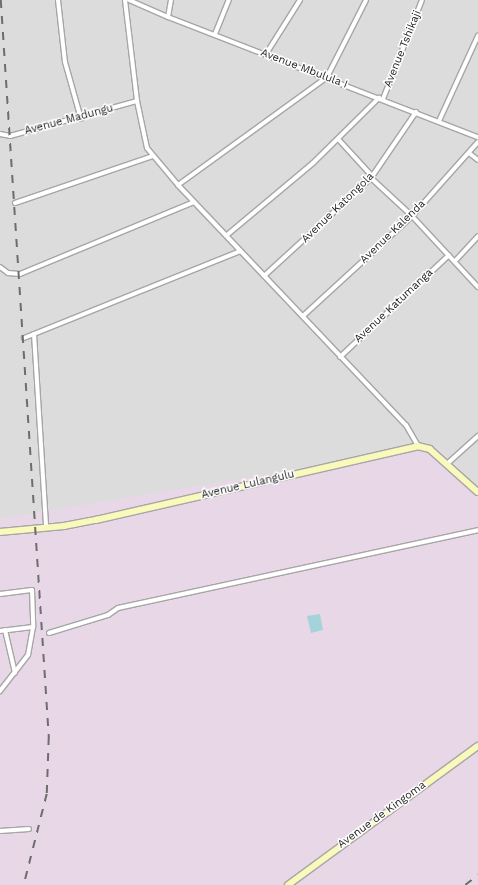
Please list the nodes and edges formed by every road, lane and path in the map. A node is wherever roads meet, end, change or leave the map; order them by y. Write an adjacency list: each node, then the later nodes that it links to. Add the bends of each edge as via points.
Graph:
1 (58, 0): 17 (street, via 65,62)
2 (125, 0): 15 (street)
3 (129, 0): 9 (street, Avenue Mbulula I)
4 (171, 0): 9 (street)
5 (230, 0): 10 (street)
6 (300, 0): 12 (street)
7 (366, 0): 13 (street)
8 (422, 0): 14 (street, Avenue Tshikaji)
9 (168, 18): 10 (street, Avenue Mbulula I)
10 (215, 34): 12 (street, Avenue Mbulula I)
11 (478, 36): 18 (street)
12 (266, 54): 13 (street, Avenue Mbulula I)
13 (327, 77): 14 (street, Avenue Mbulula I); 27 (street)
14 (381, 98): 16 (street, Avenue Mbulula I); 21 (street)
15 (137, 101): 17 (street, Avenue Madungu); 24 (street, via 145,142)
16 (416, 112): 18 (street, Avenue Mbulula I); 26 (street, Avenue Katongola)
17 (81, 118): 19 (street, Avenue Madungu, via 10,136)
18 (439, 121): 20 (street, Avenue Mbulula I)
19 (0, 134)
20 (478, 137)
21 (339, 140): 26 (street); 31 (street)
22 (478, 142): 23 (street, Avenue Kalenda)
23 (469, 153): 25 (street); 30 (street, Avenue Kalenda)
24 (153, 156): 27 (street); 29 (street)
25 (478, 160)
26 (372, 177): 30 (street); 37 (street, Avenue Katongola)
27 (178, 185): 28 (street)
28 (194, 202): 31 (street); 36 (street, via 20,274 9,273)
29 (15, 203)
30 (412, 216): 34 (street); 39 (street, Avenue Kalenda)
31 (227, 235): 33 (street)
32 (478, 236): 35 (street)
33 (240, 251): 37 (street); 40 (street)
34 (449, 255): 35 (street); 42 (street, Avenue Katumanga)
35 (455, 262): 38 (street)
36 (0, 267)
37 (264, 276): 39 (street)
38 (478, 287)
39 (303, 316): 42 (street)
40 (34, 334): 41 (street); 47 (street)
41 (24, 338)
42 (340, 357): 44 (street, via 406,425)
43 (478, 436): 45 (street)
44 (418, 446): 45 (street, via 430,449); 47 (street, Avenue Lulangulu, via 104,518)
45 (447, 464): 46 (street)
46 (478, 492)
47 (46, 527): 49 (street, Avenue Lulangulu)
48 (478, 530): 54 (street, via 118,608 108,615)
49 (0, 532)
50 (0, 594): 51 (street, via 32,590)
51 (33, 627): 52 (street); 55 (street, via 28,655)
52 (6, 630): 53 (street); 55 (street)
53 (0, 631)
54 (49, 633)
55 (15, 673): 56 (street)
56 (0, 691)
57 (478, 746): 60 (street, Avenue de Kingoma)
58 (28, 829): 59 (street)
59 (0, 831)
60 (288, 885)

